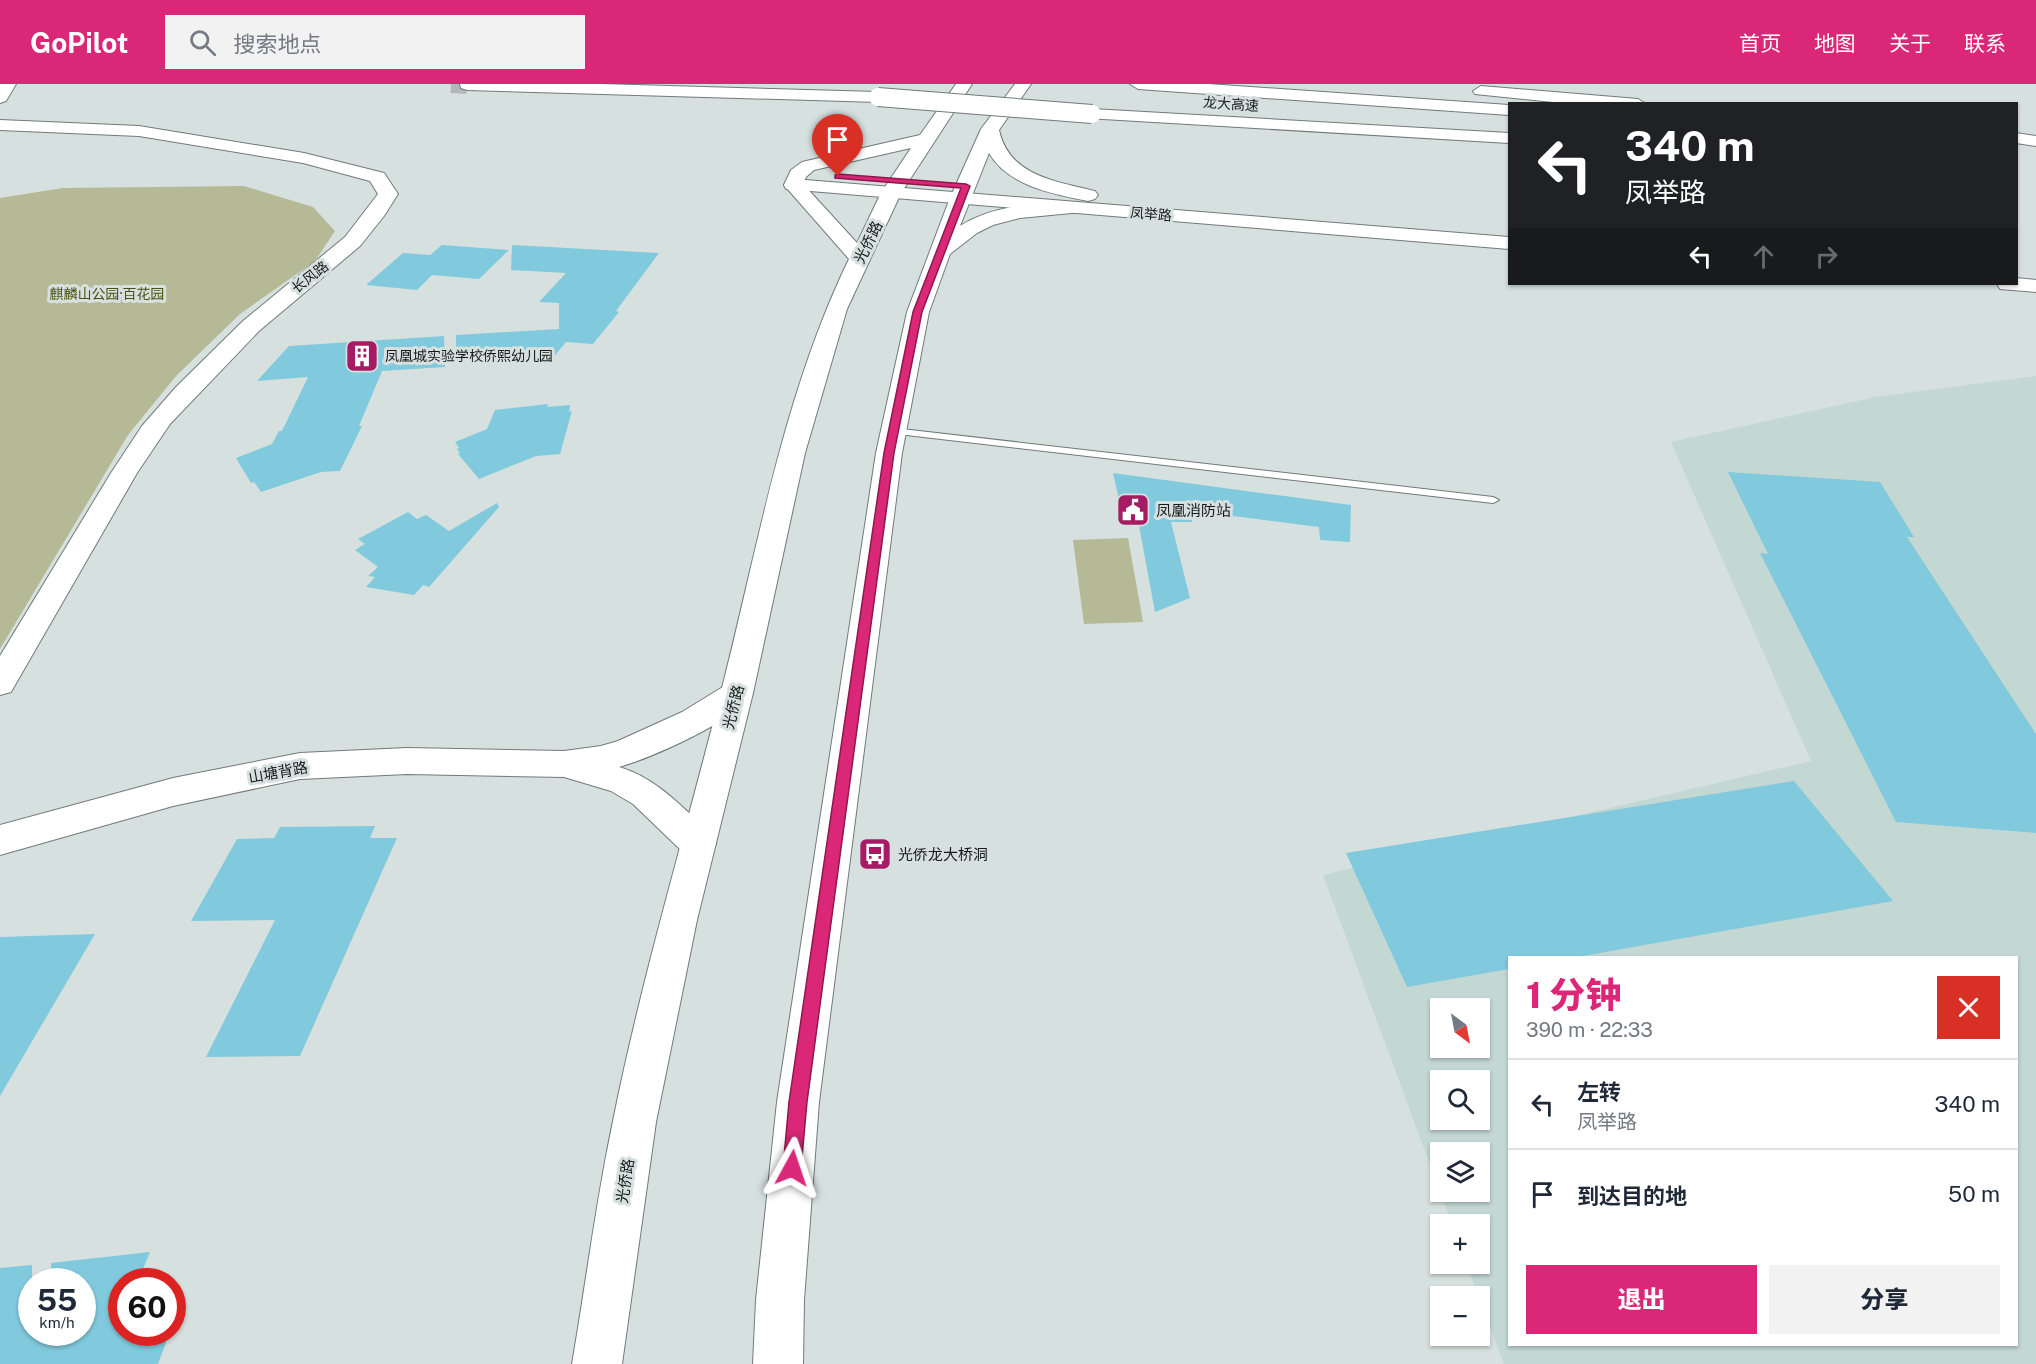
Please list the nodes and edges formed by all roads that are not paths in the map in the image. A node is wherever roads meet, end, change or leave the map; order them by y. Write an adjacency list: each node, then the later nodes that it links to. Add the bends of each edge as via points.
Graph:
1 (8, 84): 10 (main road)
2 (953, 84): 5 (main road)
3 (1138, 84): 12 (main road, 龙大高速)
4 (467, 85): 16 (main road, bridge, via 878,97 1092,114)
5 (970, 85): 18 (main road, 光侨路)
6 (999, 87): 7 (main road)
7 (1028, 87): 15 (main road)
8 (1460, 90): 11 (main road)
9 (1124, 96): 13 (main road, 龙大高速)
10 (0, 98)
11 (1613, 102)
12 (1508, 110)
13 (1508, 123)
14 (0, 125): 35 (main road, 长风路, via 139,131 304,158 376,177 388,194 375,218 356,239 279,302 170,408 135,455)
15 (990, 129): 23 (main road); 24 (main road, via 993,144 1006,162)
16 (1508, 138)
17 (2018, 138): 19 (main road)
18 (926, 139): 21 (main road, via 808,166); 22 (main road, 光侨路)
19 (2036, 143): 20 (main road)
20 (2018, 144)
21 (795, 179): 22 (main road, 凤举路); 28 (main road)
22 (895, 187): 23 (main road, 凤举路); 28 (main road, 光侨路)
23 (963, 192): 24 (main road, 凤举路); 27 (main road)
24 (1081, 201): 25 (main road, 凤举路); 26 (main road, 凤举路); 27 (main road, via 990,218 964,230)
25 (1508, 230)
26 (1508, 243)
27 (941, 251): 33 (main road, via 918,312)
28 (860, 258): 36 (main road, 光侨路, via 836,309 792,453)
29 (2018, 271): 30 (main road)
30 (2036, 272)
31 (2018, 285): 32 (main road)
32 (2036, 286)
33 (893, 431): 34 (lane); 41 (main road, via 798,1102)
34 (1493, 500)
35 (0, 684)
36 (737, 693): 37 (main road, via 694,721 627,752); 39 (main road, 光侨路)
37 (564, 764): 38 (main road, 山塘背路, via 407,762 300,766 173,792); 39 (main road, via 622,781 645,794)
38 (0, 840)
39 (698, 844): 40 (main road, 光侨路, via 634,1122)
40 (595, 1358)
41 (778, 1364)

